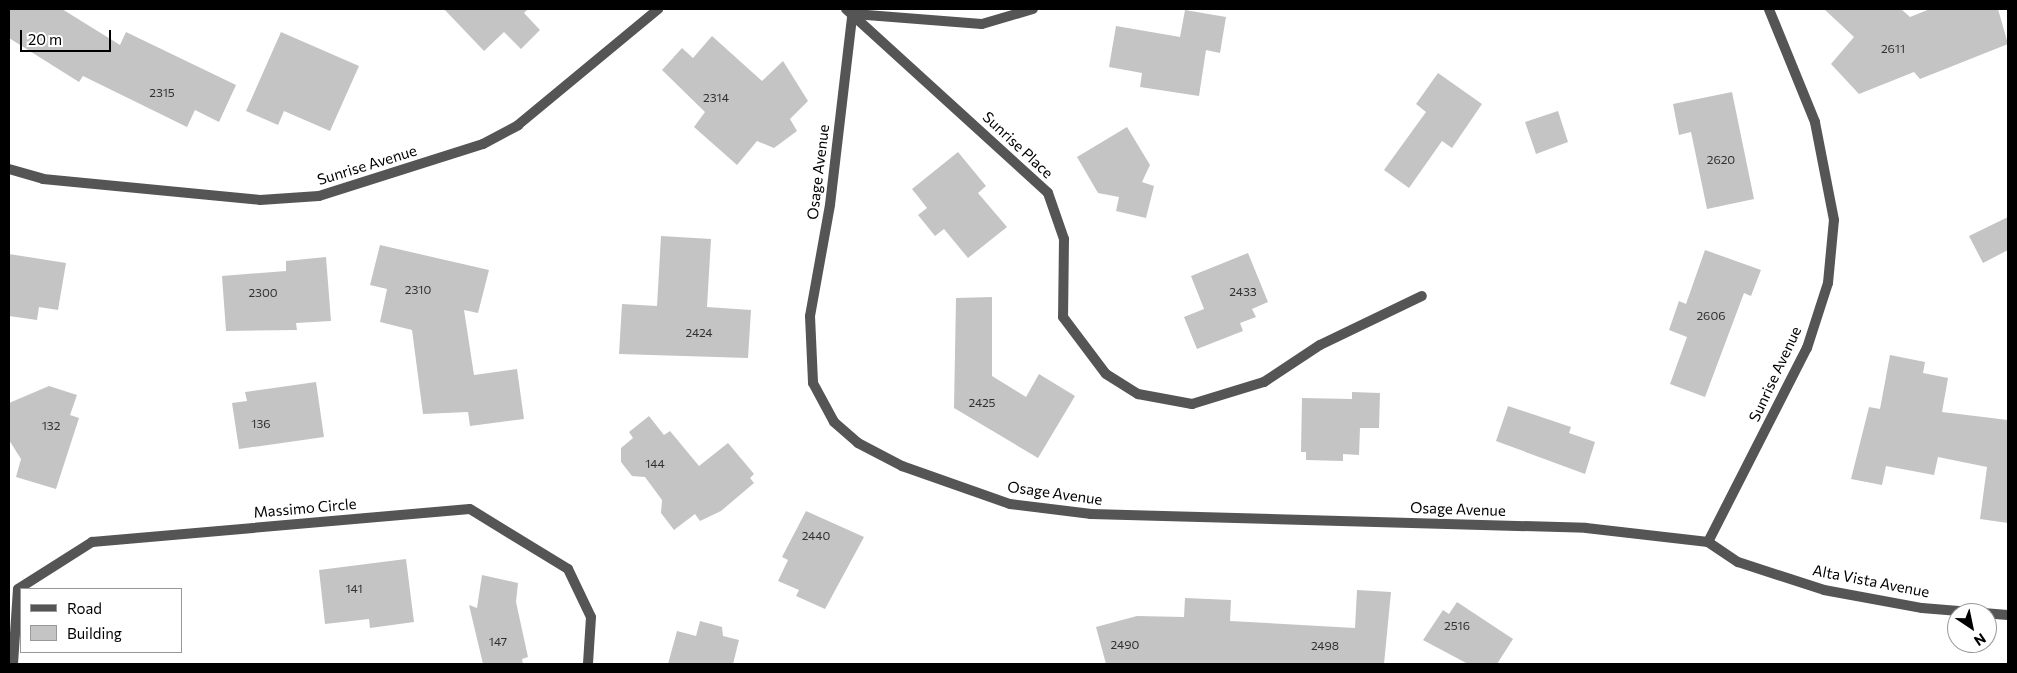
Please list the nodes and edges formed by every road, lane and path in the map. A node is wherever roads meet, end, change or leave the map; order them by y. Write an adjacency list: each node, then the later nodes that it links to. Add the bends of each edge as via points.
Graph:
1 (658, 9): 5 (street, Sunrise Avenue, via 518,124 483,144 319,196 260,200 43,180)
2 (1033, 9): 4 (street, via 982,24)
3 (1769, 9): 7 (street, Sunrise Avenue, via 1815,122 1834,220 1828,283 1807,348)
4 (851, 11): 6 (street, Sunrise Place, via 1048,193 1064,239 1063,316 1106,374 1138,394 1192,404 1264,382 1320,345); 7 (street, Osage Avenue, via 810,316 813,383 834,422 858,443 902,466 1010,504 1091,514 1586,528)
5 (9, 169)
6 (1422, 296)
7 (1708, 542): 8 (street, Alta Vista Avenue, via 1738,562 1824,590 1922,608)
8 (2008, 615)
9 (13, 664): 10 (street, Massimo Circle, via 18,589 92,542 470,510 568,569 591,617)
10 (588, 664)

